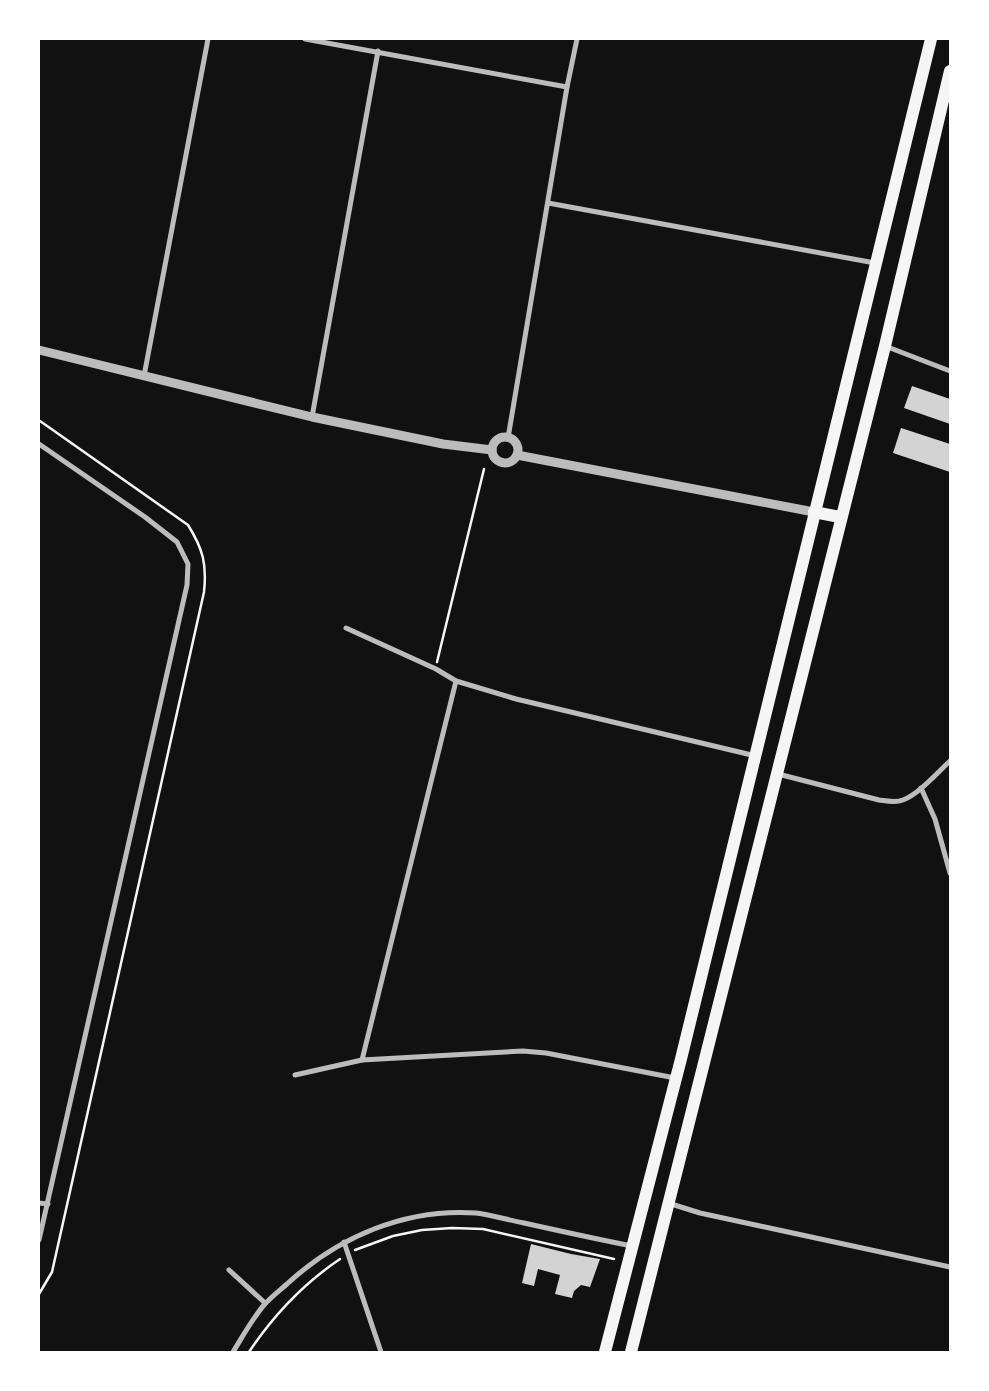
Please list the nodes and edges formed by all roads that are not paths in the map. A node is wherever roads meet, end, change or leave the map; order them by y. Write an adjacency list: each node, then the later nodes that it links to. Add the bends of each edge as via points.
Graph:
1 (208, 39): 13 (street)
2 (305, 39): 5 (street)
3 (577, 39): 7 (street)
4 (932, 39): 9 (highway)
5 (378, 51): 7 (street); 14 (street)
6 (950, 71): 10 (highway)
7 (567, 87): 8 (street)
8 (548, 203): 9 (street); 15 (street)
9 (877, 263): 19 (highway)
10 (884, 346): 12 (street); 20 (highway)
11 (39, 350): 13 (street)
12 (950, 371)
13 (144, 377): 14 (street)
14 (312, 416): 17 (street, via 443,444)
15 (508, 438): 17 (street, via 495,442); 18 (street, via 517,446)
16 (39, 444): 33 (street, via 177,542 185,555 188,572)
17 (492, 450): 18 (street, via 494,458 500,462 508,463)
18 (517, 455): 19 (street)
19 (814, 512): 20 (highway); 23 (highway)
20 (840, 517): 25 (highway)
21 (346, 628): 22 (street)
22 (456, 681): 23 (street, via 516,699); 28 (street)
23 (756, 756): 30 (highway)
24 (950, 761): 26 (street)
25 (778, 774): 26 (street, via 893,802 904,800); 32 (highway)
26 (921, 788): 27 (street, via 933,813)
27 (950, 873)
28 (362, 1060): 29 (street); 30 (street, via 523,1051)
29 (294, 1075)
30 (676, 1078): 36 (highway)
31 (39, 1202): 33 (street)
32 (668, 1203): 37 (street, via 700,1213); 43 (highway)
33 (48, 1204): 34 (street)
34 (39, 1240)
35 (344, 1242): 36 (street, via 390,1222 417,1216 477,1213); 39 (street, via 322,1254); 41 (street)
36 (634, 1247): 42 (highway)
37 (950, 1267)
38 (229, 1270): 39 (street)
39 (266, 1303): 40 (street)
40 (234, 1352)
41 (381, 1352)
42 (606, 1352)
43 (631, 1352)

